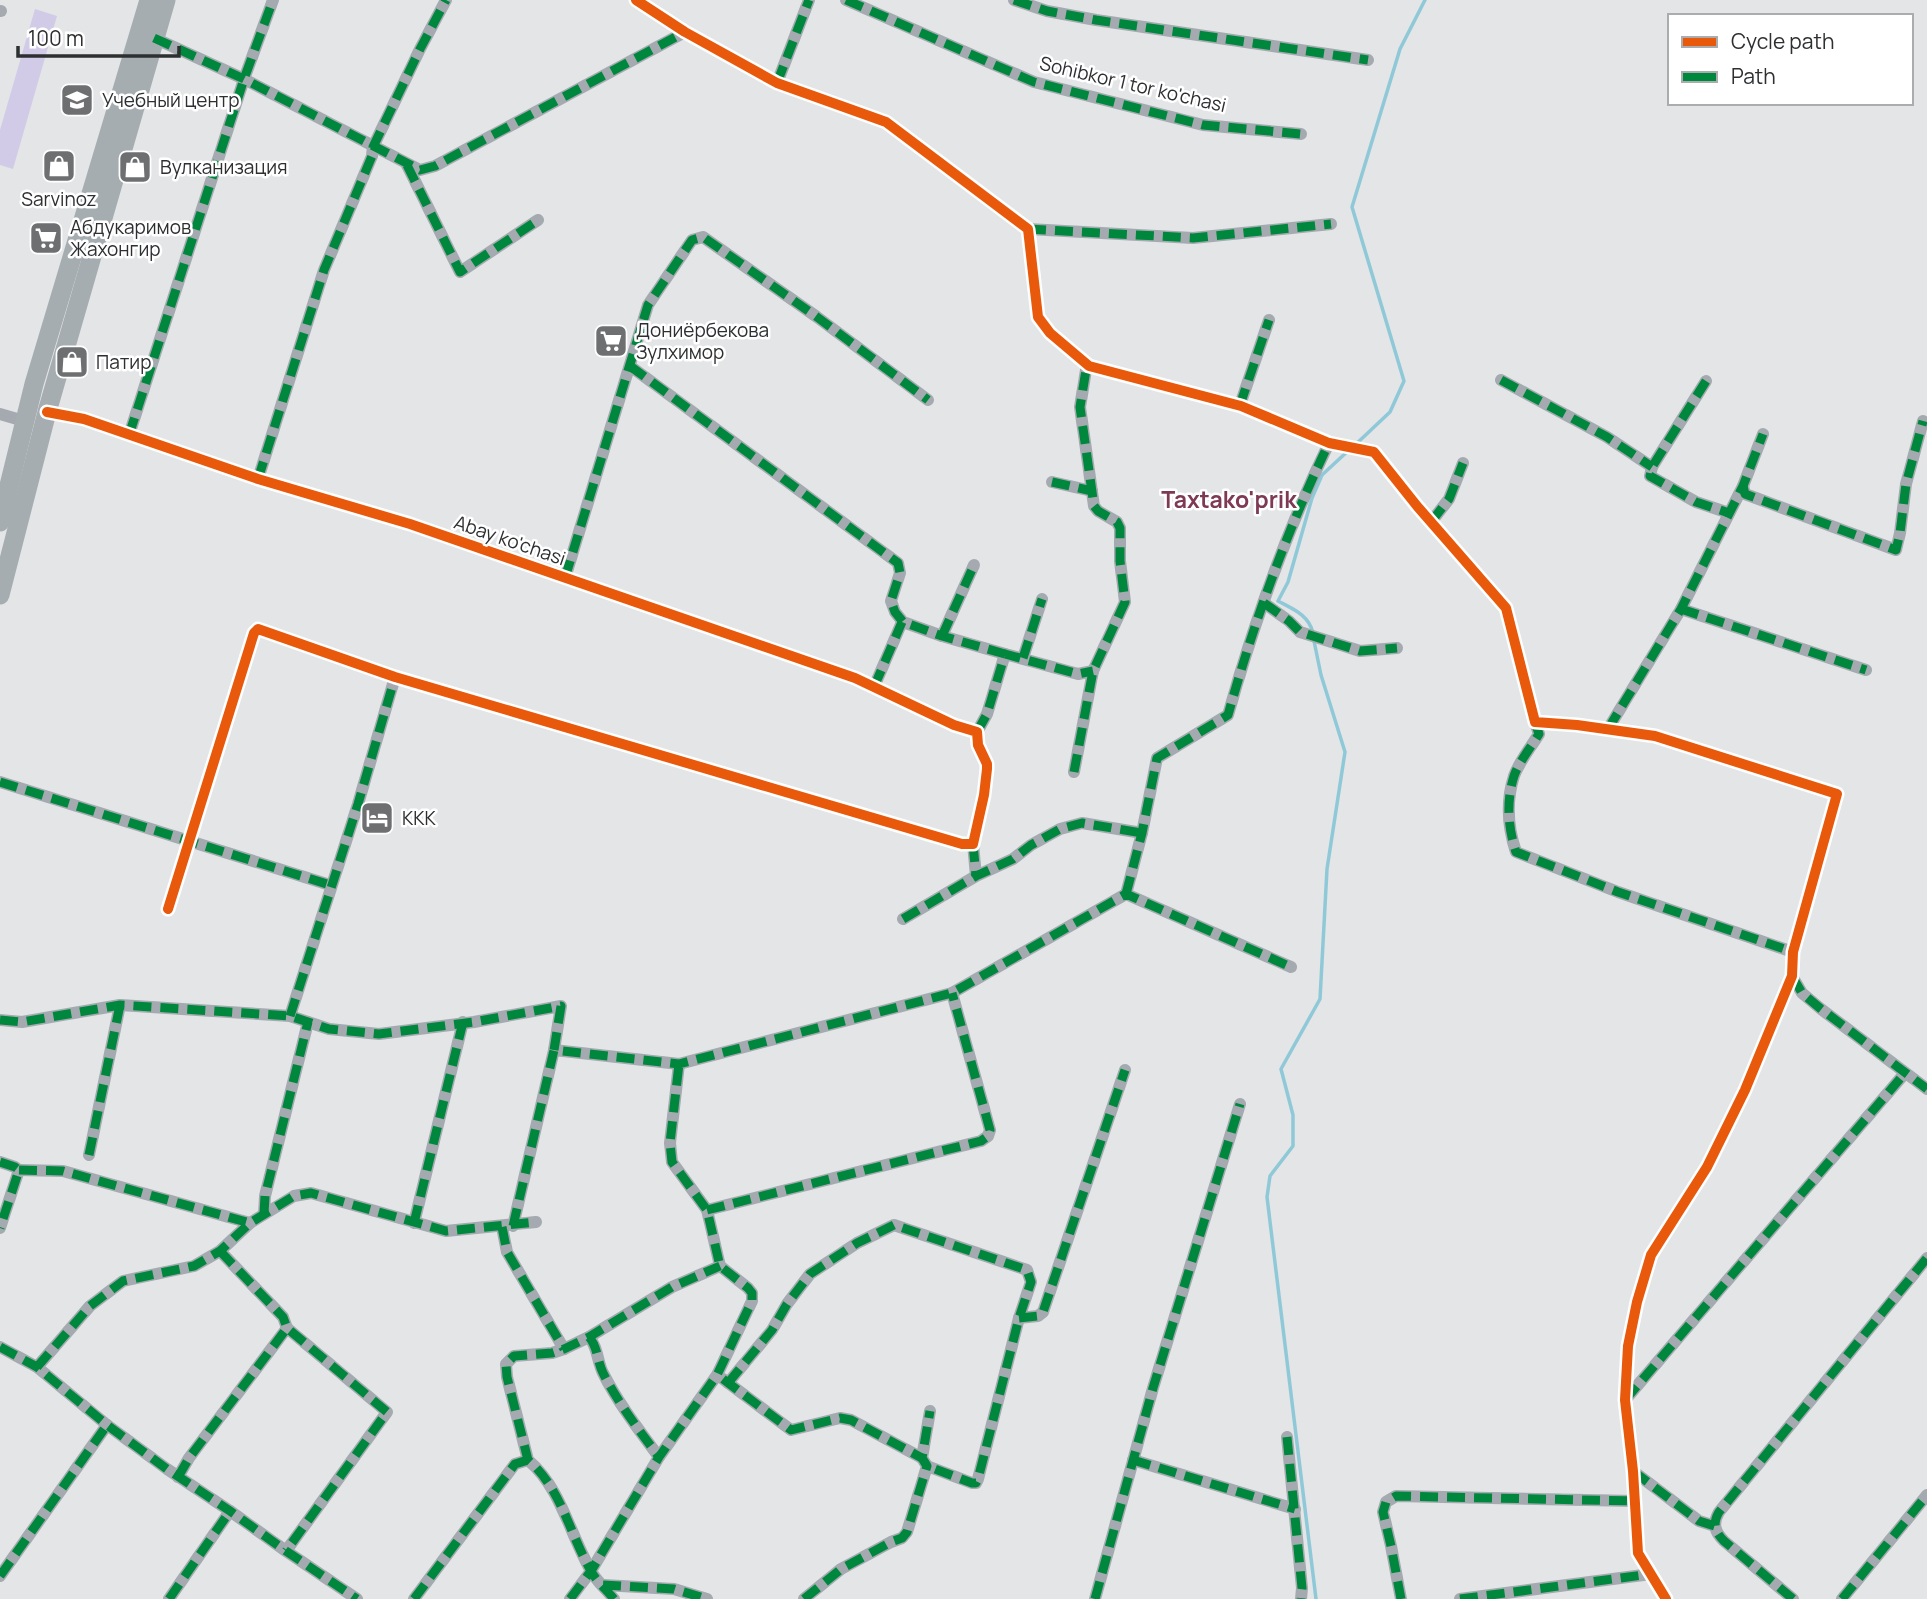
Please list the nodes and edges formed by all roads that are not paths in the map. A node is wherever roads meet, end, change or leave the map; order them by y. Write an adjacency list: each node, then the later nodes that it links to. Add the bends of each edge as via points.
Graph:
1 (149, 0): 28 (main road)
2 (166, 0): 10 (main road)
3 (273, 0): 12 (street)
4 (446, 0): 15 (street)
5 (636, 0): 9 (street)
6 (809, 0): 13 (street)
7 (846, 0): 14 (street, Sohibkor 1 tor ko'chasi, via 1034,82 1203,125)
8 (1014, 0): 11 (street, via 1096,20)
9 (685, 32): 13 (street); 16 (street, via 435,166 420,170)
10 (155, 38): 12 (street); 28 (main road)
11 (1368, 60)
12 (244, 79): 15 (street); 30 (street)
13 (777, 83): 19 (street, via 886,122)
14 (1301, 134)
15 (373, 147): 16 (street); 35 (street, via 324,270)
16 (407, 165): 17 (street, via 460,272)
17 (538, 220)
18 (1331, 223): 19 (street, via 1193,238)
19 (1028, 229): 22 (street, via 1038,317)
20 (1269, 320): 26 (street)
21 (631, 366): 25 (street, via 648,305 692,240 702,237); 43 (street); 48 (street, via 898,563 900,573 891,601)
22 (1089, 366): 26 (street); 38 (street, via 1080,407)
23 (1501, 380): 34 (street, via 1607,437)
24 (1706, 381): 34 (street)
25 (928, 400)
26 (1241, 406): 32 (street)
27 (0, 414): 28 (street, Abay ko'chasi)
28 (35, 417): 30 (street, Abay ko'chasi, via 84,419); 40 (main road); 44 (main road)
29 (1923, 421): 37 (street, via 1906,485 1896,550 1745,494)
30 (129, 435): 35 (street, Abay ko'chasi)
31 (1763, 435): 37 (street)
32 (1334, 444): 41 (street, via 1374,453); 46 (street, via 1303,496)
33 (1463, 463): 41 (street, via 1449,499)
34 (1652, 467): 39 (street, via 1650,476 1696,502)
35 (258, 479): 43 (street, Abay ko'chasi, via 410,524)
36 (1052, 482): 38 (street)
37 (1742, 486): 39 (street)
38 (1092, 491): 54 (street, via 1094,506 1121,528 1125,603)
39 (1729, 513): 47 (street)
40 (0, 522)
41 (1431, 522): 57 (street, via 1506,608)
42 (974, 565): 49 (street)
43 (565, 578): 56 (street, Abay ko'chasi)
44 (0, 595)
45 (1042, 599): 52 (street)
46 (1264, 603): 50 (street, via 1300,632 1360,651); 62 (street, via 1228,715 1157,758)
47 (1681, 609): 53 (street); 58 (street)
48 (902, 622): 49 (street); 56 (street)
49 (942, 636): 51 (street)
50 (1397, 648)
51 (1004, 654): 52 (street); 59 (street, via 987,714)
52 (1023, 658): 54 (street, via 1078,674)
53 (1866, 670)
54 (1093, 671): 60 (street)
55 (395, 677): 63 (street, via 256,631); 64 (street); 66 (street)
56 (874, 687): 59 (street, Abay ko'chasi)
57 (1535, 722): 58 (street); 70 (street, via 1539,734 1514,775 1508,807 1516,852)
58 (1608, 729): 70 (street, via 1655,736 1837,794)
59 (977, 732): 64 (street, via 987,769)
60 (1074, 772)
61 (0, 782): 63 (street)
62 (1142, 833): 65 (street, via 1082,823 1060,829); 67 (street)
63 (189, 842): 66 (street); 68 (street)
64 (973, 845): 65 (street)
65 (976, 876): 69 (street)
66 (330, 885): 75 (street)
67 (1126, 894): 71 (street); 73 (street)
68 (168, 909)
69 (903, 919)
70 (1793, 952): 72 (street)
71 (1291, 967)
72 (1792, 976): 82 (street, via 1802,993); 106 (street, via 1718,1146 1651,1255 1629,1346)
73 (952, 993): 80 (street); 88 (street, via 988,1136)
74 (120, 1005): 75 (street); 76 (street, via 22,1022); 85 (street)
75 (290, 1016): 77 (street)
76 (0, 1020)
77 (308, 1022): 78 (street, via 379,1034); 89 (street)
78 (463, 1022): 79 (street, via 561,1006); 92 (street)
79 (554, 1050): 80 (street); 93 (street)
80 (679, 1064): 88 (street, via 672,1162)
81 (1125, 1070): 98 (street, via 1043,1312)
82 (1905, 1073): 83 (street); 106 (street)
83 (1927, 1090)
84 (1240, 1104): 112 (street)
85 (89, 1154)
86 (0, 1162): 87 (street)
87 (19, 1170): 91 (street, via 63,1171); 94 (street)
88 (707, 1210): 97 (street)
89 (264, 1214): 91 (street); 92 (street, via 294,1196 311,1193)
90 (536, 1222): 93 (street)
91 (250, 1223): 95 (street)
92 (414, 1223): 93 (street, via 446,1231)
93 (508, 1226): 102 (street, via 507,1252)
94 (0, 1228)
95 (220, 1251): 99 (street, via 284,1317); 103 (street, via 194,1266 123,1281 90,1306)
96 (1927, 1258): 120 (street, via 1718,1512)
97 (720, 1266): 100 (street, via 672,1287); 104 (street, via 748,1288 752,1301)
98 (1019, 1318): 105 (street, via 1031,1282 1027,1270 894,1225 810,1275); 113 (street, via 978,1479 972,1483)
99 (287, 1328): 115 (street); 121 (street, via 387,1412)
100 (589, 1337): 102 (street); 110 (street, via 624,1409)
101 (0, 1347): 103 (street)
102 (564, 1349): 111 (street, via 514,1356 506,1364)
103 (37, 1367): 108 (street)
104 (717, 1375): 105 (street); 110 (street)
105 (728, 1383): 113 (street, via 791,1430 840,1418 851,1420)
106 (1625, 1400): 114 (street)
107 (930, 1411): 113 (street)
108 (107, 1425): 115 (street); 124 (street)
109 (1286, 1437): 118 (street)
110 (659, 1457): 122 (street)
111 (528, 1460): 122 (street, via 557,1495); 128 (street, via 515,1464)
112 (1133, 1460): 118 (street); 133 (street)
113 (925, 1462): 132 (street, via 902,1538 841,1569)
114 (1633, 1471): 117 (street); 120 (street, via 1699,1521)
115 (178, 1477): 119 (street)
116 (1927, 1496): 139 (street)
117 (1635, 1501): 123 (street, via 1638,1553); 135 (street, via 1396,1496 1386,1502 1383,1512)
118 (1295, 1510): 134 (street)
119 (230, 1511): 121 (street); 127 (street)
120 (1714, 1526): 138 (street, via 1724,1541)
121 (286, 1551): 126 (street)
122 (591, 1571): 125 (street); 129 (street)
123 (1651, 1574): 136 (street); 137 (street)
124 (0, 1576)
125 (603, 1585): 130 (street); 131 (street, via 674,1589)
126 (351, 1597)
127 (169, 1599)
128 (414, 1599)
129 (570, 1599)
130 (614, 1599)
131 (707, 1599)
132 (804, 1599)
133 (1095, 1599)
134 (1301, 1599)
135 (1401, 1599)
136 (1460, 1599)
137 (1666, 1599)
138 (1793, 1599)
139 (1842, 1599)

